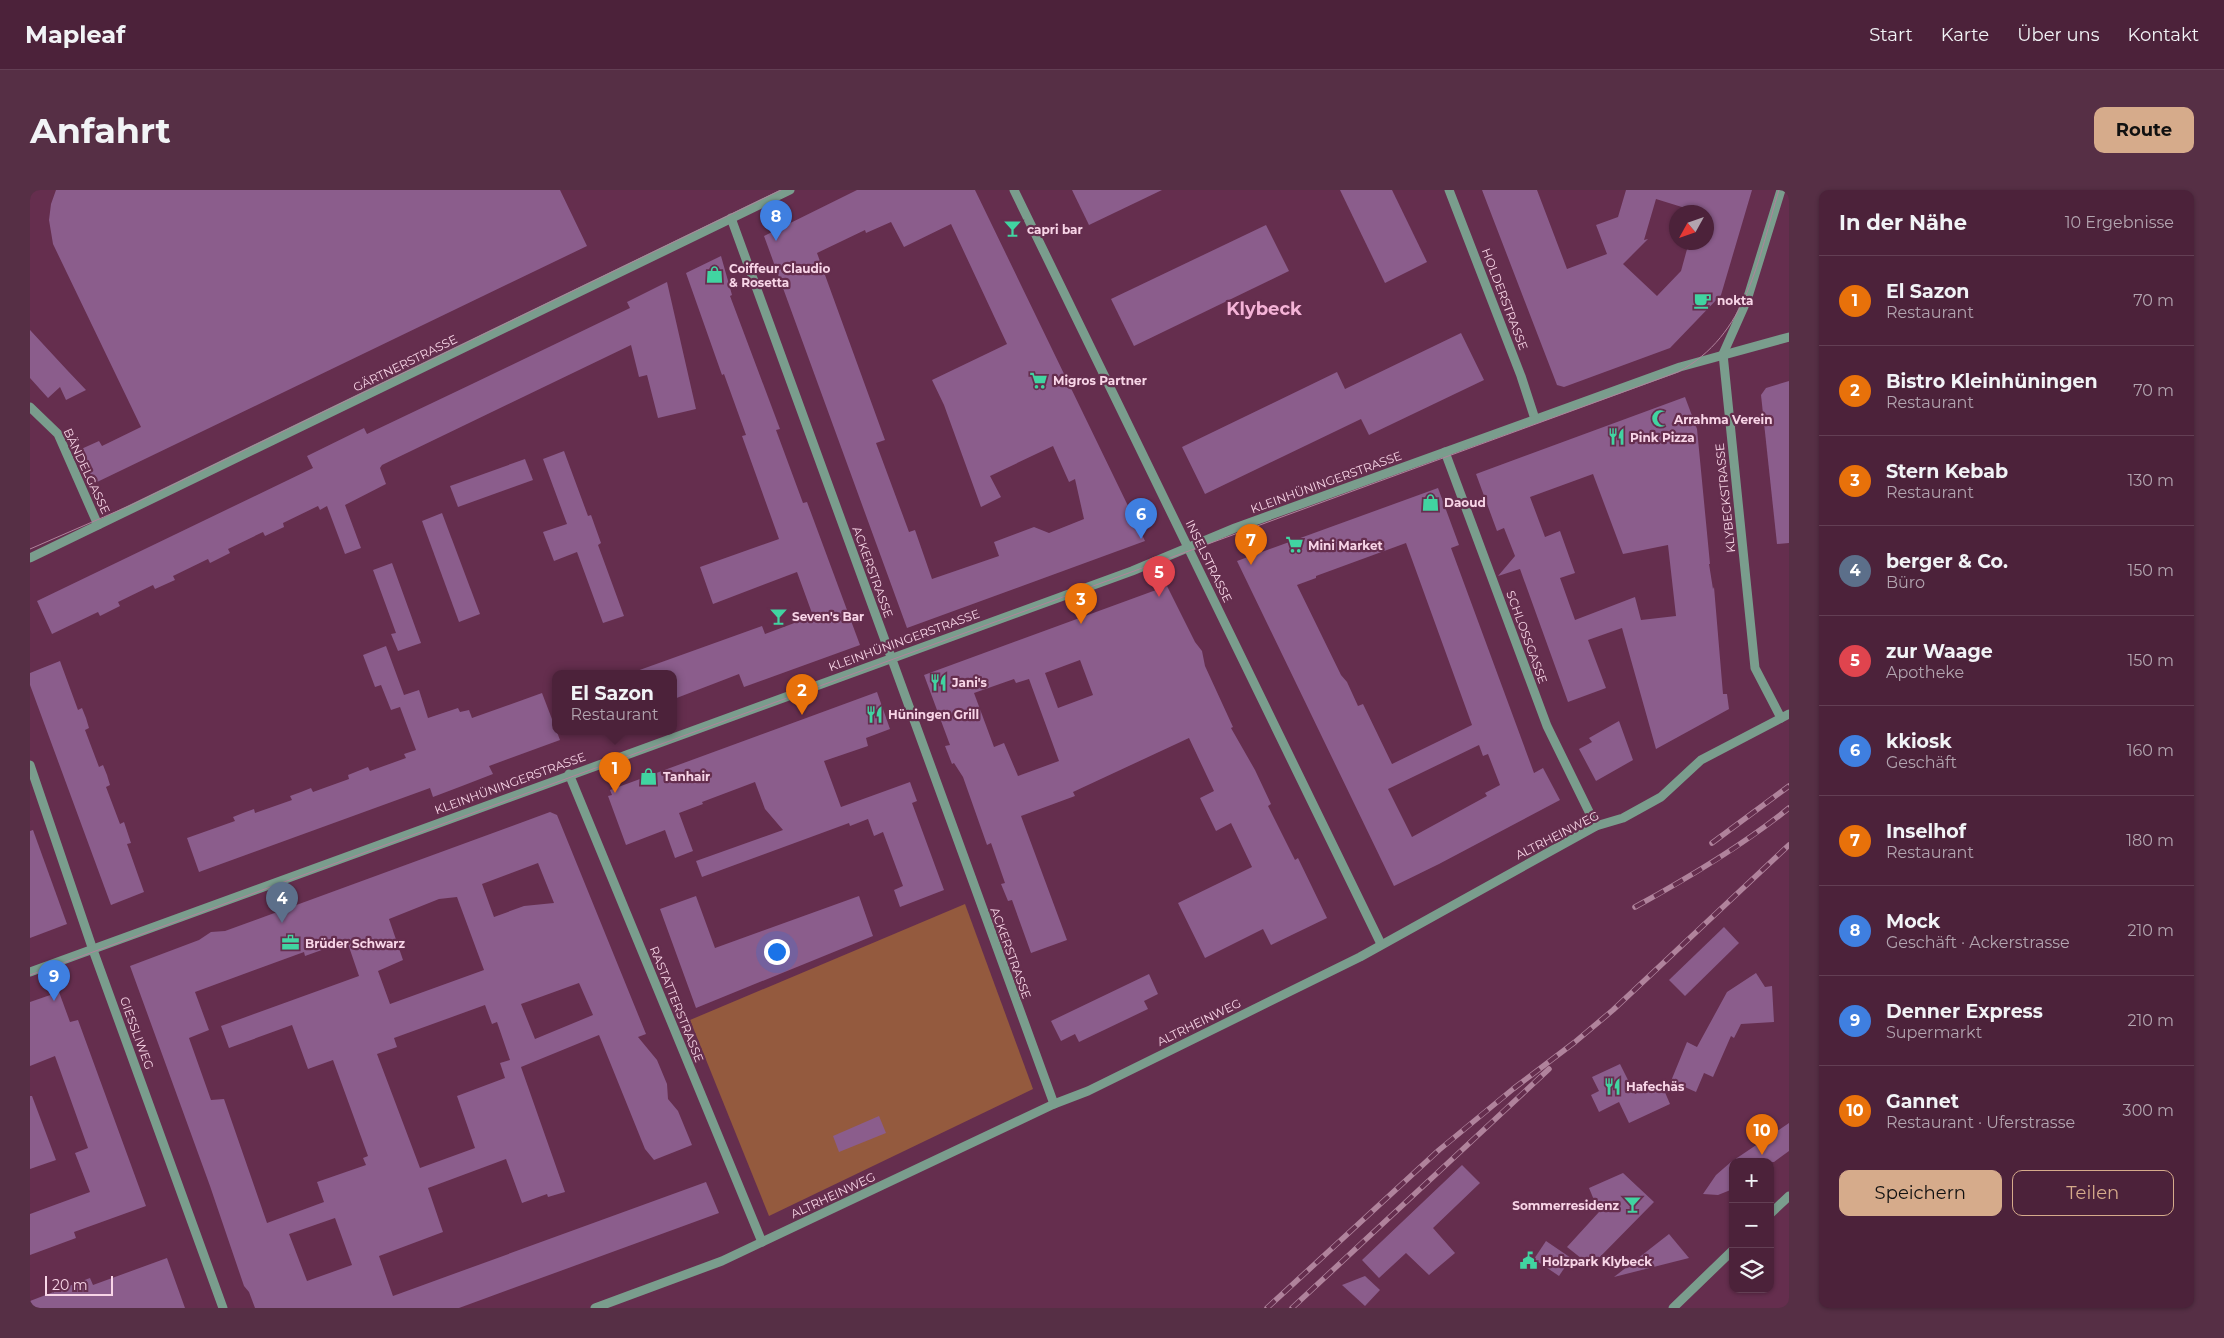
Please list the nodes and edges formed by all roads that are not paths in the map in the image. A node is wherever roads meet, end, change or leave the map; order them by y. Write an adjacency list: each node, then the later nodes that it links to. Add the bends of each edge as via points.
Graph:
1 (790, 190): 5 (street, GÄRTNERSTRASSE)
2 (1014, 190): 12 (street, INSELSTRASSE)
3 (1449, 190): 9 (street, HOLDERSTRASSE)
4 (1781, 190): 7 (street, KLYBECKSTRASSE, via 1747,300)
5 (731, 218): 11 (street, GÄRTNERSTRASSE); 14 (street, ACKERSTRASSE)
6 (1789, 337): 7 (street, KLEINHÜNINGERSTRASSE)
7 (1723, 354): 9 (street, KLEINHÜNINGERSTRASSE); 15 (street, KLYBECKSTRASSE, via 1755,668)
8 (30, 407): 11 (street, BÄNDELGASSE, via 58,434)
9 (1535, 419): 10 (street, KLEINHÜNINGERSTRASSE)
10 (1445, 452): 12 (street, KLEINHÜNINGERSTRASSE); 18 (street, SCHLOSSGASSE, via 1547,726)
11 (98, 525): 13 (street, GÄRTNERSTRASSE)
12 (1189, 547): 14 (street, KLEINHÜNINGERSTRASSE, via 1132,571); 19 (street, INSELSTRASSE)
13 (30, 558)
14 (891, 658): 17 (street, KLEINHÜNINGERSTRASSE); 22 (street, ACKERSTRASSE)
15 (1785, 716): 18 (street, ALTRHEINWEG, via 1701,760 1661,797 1623,818)
16 (30, 765): 20 (street, GIESSLIWEG)
17 (569, 774): 20 (street, KLEINHÜNINGERSTRASSE); 25 (street, RASTATTERSTRASSE)
18 (1596, 826): 19 (street, ALTRHEINWEG)
19 (1381, 944): 22 (street, ALTRHEINWEG, via 1088,1091)
20 (93, 950): 21 (street, KLEINHÜNINGERSTRASSE); 27 (street, GIESSLIWEG)
21 (30, 972)
22 (1054, 1104): 25 (street, ALTRHEINWEG)
23 (1789, 1196): 24 (street)
24 (1774, 1210)
25 (762, 1242): 28 (street, ALTRHEINWEG, via 722,1261)
26 (1729, 1254): 29 (street)
27 (223, 1308)
28 (595, 1308)
29 (1673, 1308)

